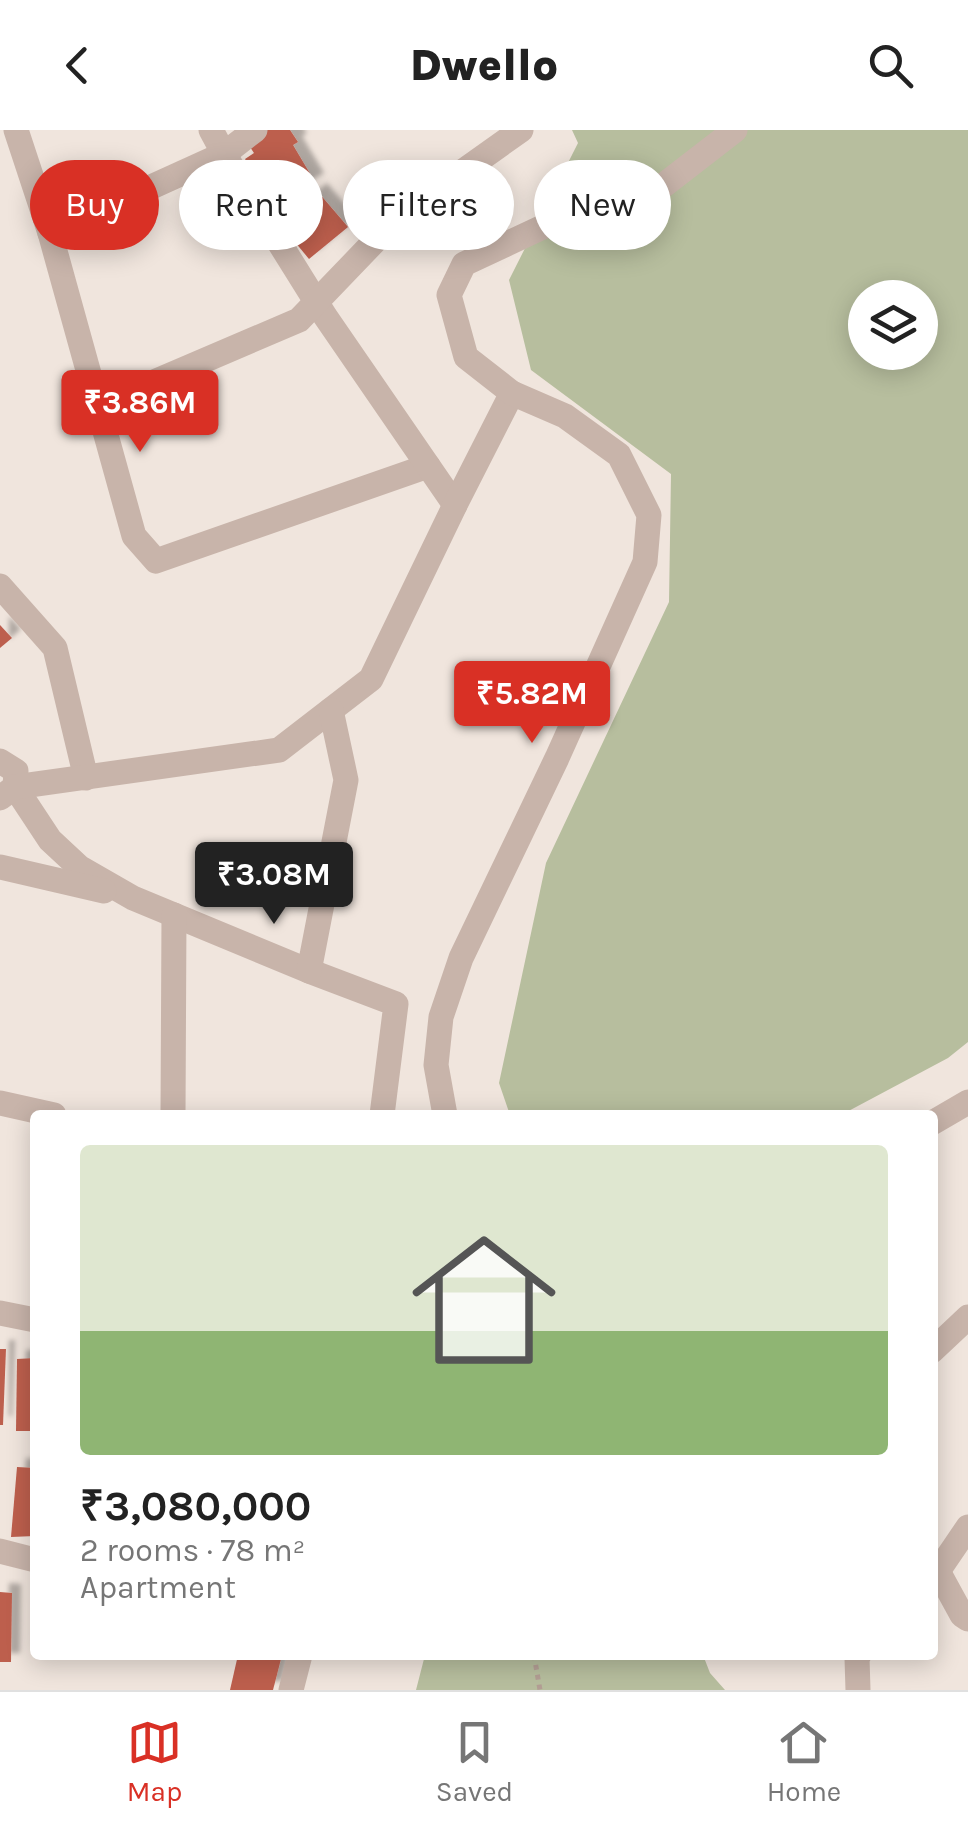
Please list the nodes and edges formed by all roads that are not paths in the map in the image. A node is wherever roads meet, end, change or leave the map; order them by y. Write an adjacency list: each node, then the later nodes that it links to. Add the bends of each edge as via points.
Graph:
1 (16, 130): 7 (street)
2 (211, 130): 6 (street)
3 (254, 130): 6 (street)
4 (521, 130): 10 (street, via 396,219)
5 (735, 130): 11 (street, via 655,192 564,217 464,264 449,296 466,357)
6 (224, 154): 8 (street); 10 (street)
7 (30, 173)
8 (159, 184)
9 (54, 250): 12 (street)
10 (316, 302): 12 (street, via 299,320); 13 (street)
11 (512, 393): 14 (street); 25 (street, via 566,416 619,455 649,515 645,562 461,958)
12 (98, 406): 13 (street, via 134,536 156,561)
13 (428, 466): 14 (street)
14 (454, 505): 16 (street, via 372,679)
15 (0, 586): 18 (street, via 55,648)
16 (331, 710): 18 (street, via 280,750); 23 (street, via 346,780)
17 (0, 762): 19 (street, via 16,771)
18 (86, 778): 19 (street)
19 (8, 792): 21 (street, via 79,868)
20 (0, 866): 21 (street)
21 (134, 898): 22 (street)
22 (174, 915): 23 (street); 29 (street)
23 (309, 971): 24 (street)
24 (396, 1004): 25 (street); 30 (street)
25 (441, 1017): 31 (street, via 436,1065)
26 (968, 1102): 32 (street)
27 (0, 1103): 28 (street)
28 (32, 1110)
29 (173, 1110)
30 (383, 1110)
31 (445, 1110)
32 (938, 1120)
33 (0, 1313): 34 (street)
34 (30, 1319)
35 (966, 1320): 36 (street)
36 (938, 1346)
37 (968, 1527): 40 (street)
38 (0, 1551): 39 (street)
39 (30, 1559)
40 (938, 1570)
41 (938, 1578): 42 (street)
42 (968, 1619)
43 (299, 1660): 45 (street)
44 (856, 1660): 46 (street)
45 (291, 1690)
46 (858, 1690)

